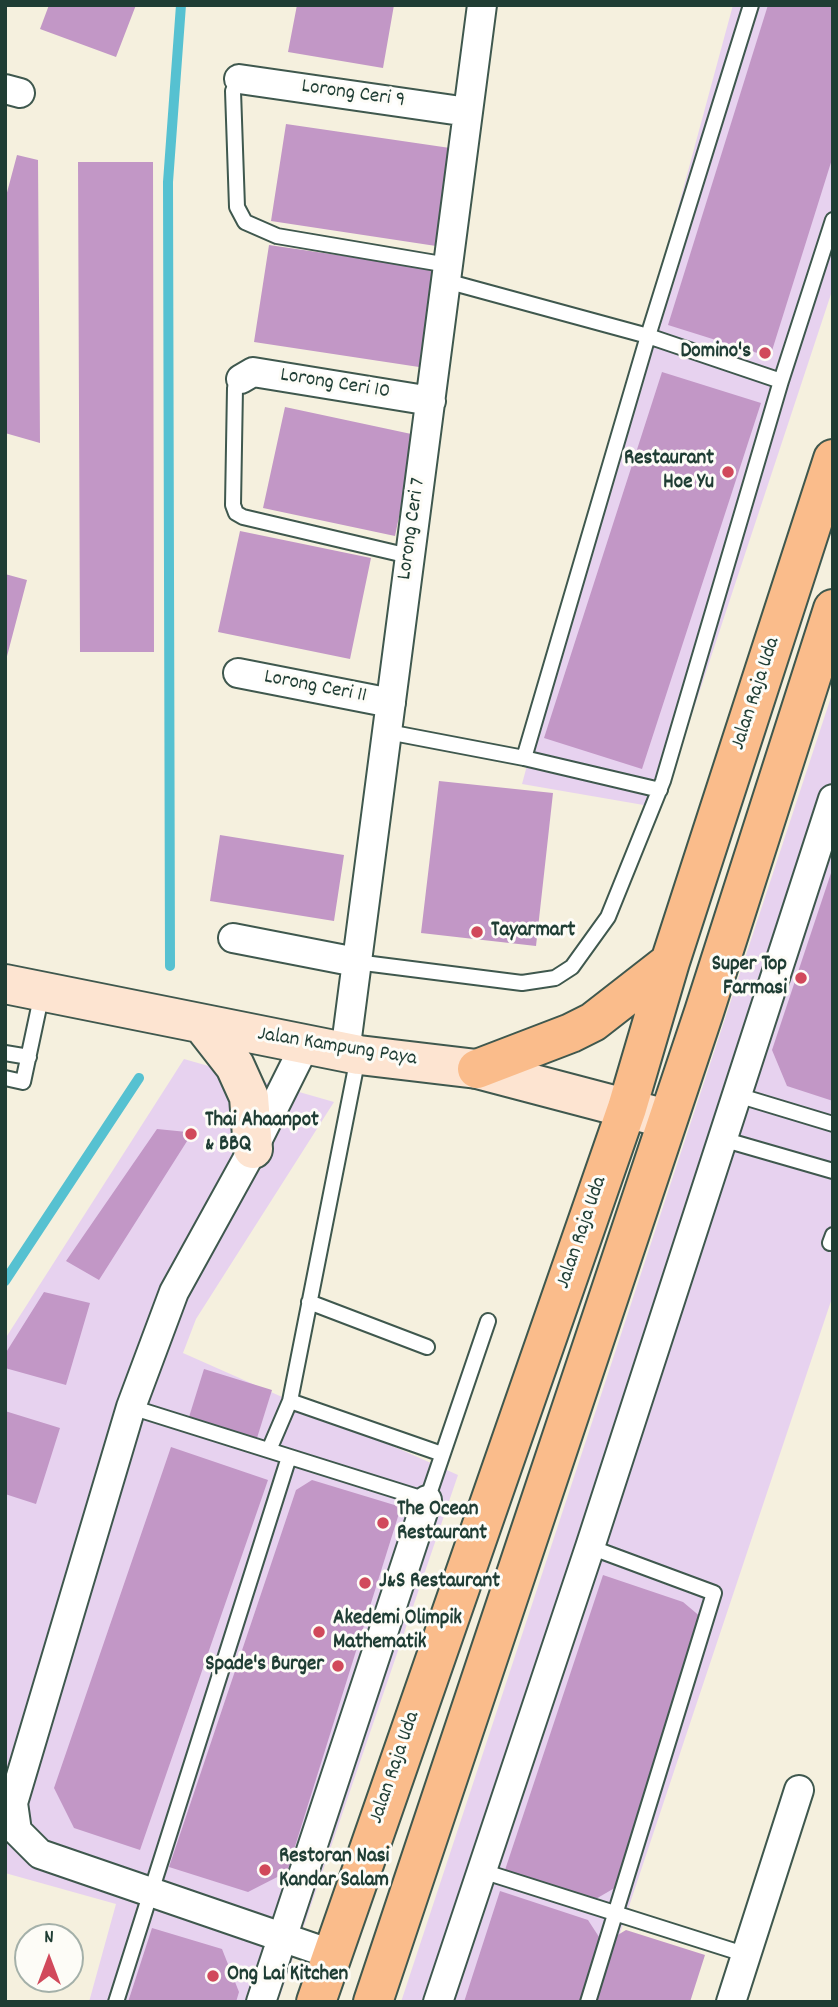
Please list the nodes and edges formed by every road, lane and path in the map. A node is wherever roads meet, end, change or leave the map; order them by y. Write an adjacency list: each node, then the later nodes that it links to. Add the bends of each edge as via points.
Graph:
1 (482, 5): 4 (street, Lorong Ceri 7)
2 (751, 5): 7 (lane)
3 (239, 79): 4 (street, Lorong Ceri 9); 6 (lane, via 233,91 237,206 245,222 277,236)
4 (468, 111): 6 (street, Lorong Ceri 7)
5 (833, 220): 9 (lane)
6 (447, 273): 7 (lane); 10 (street, Lorong Ceri 7)
7 (648, 336): 9 (lane); 17 (lane)
8 (241, 379): 10 (street, Lorong Ceri 10, via 253,372); 12 (lane, via 235,388 236,513)
9 (781, 381): 18 (lane)
10 (431, 401): 12 (street, Lorong Ceri 7)
11 (833, 459): 22 (main road, Jalan Raja Uda)
12 (409, 556): 15 (street, Lorong Ceri 7)
13 (833, 609): 34 (main road, Jalan Raja Uda)
14 (238, 673): 15 (street, Lorong Ceri 11)
15 (391, 703): 16 (street, Lorong Ceri 7)
16 (388, 732): 17 (lane); 21 (street, Lorong Ceri 7)
17 (524, 758): 18 (lane)
18 (660, 790): 21 (lane, via 608,917 572,967 555,978 522,983)
19 (833, 799): 32 (street)
20 (233, 938): 21 (street)
21 (356, 962): 28 (street, Lorong Ceri 7)
22 (670, 962): 30 (main road, via 593,1022); 33 (main road, Jalan Raja Uda)
23 (5, 984): 24 (street, Jalan Kampung Paya)
24 (42, 991): 25 (street, Jalan Kampung Paya); 29 (lane)
25 (203, 1025): 26 (street, Jalan Kampung Paya); 37 (street, via 235,1066 249,1097)
26 (305, 1045): 28 (street, Jalan Kampung Paya); 37 (street)
27 (5, 1053): 29 (lane)
28 (352, 1054): 30 (street, Jalan Kampung Paya); 39 (lane)
29 (29, 1058): 31 (lane, via 23,1082)
30 (477, 1069): 33 (street, Jalan Kampung Paya)
31 (5, 1078)
32 (737, 1094): 35 (lane); 36 (street)
33 (627, 1108): 34 (street, Jalan Kampung Paya); 54 (main road, Jalan Raja Uda)
34 (667, 1119): 59 (main road, Jalan Raja Uda)
35 (833, 1124)
36 (722, 1139): 38 (lane); 48 (street)
37 (253, 1149): 43 (street, via 174,1292)
38 (833, 1171)
39 (309, 1302): 41 (lane); 42 (lane)
40 (488, 1321): 45 (lane)
41 (426, 1347)
42 (290, 1401): 44 (lane); 45 (lane)
43 (131, 1407): 44 (lane); 51 (street, via 13,1803 17,1831 40,1854)
44 (269, 1450): 46 (lane)
45 (442, 1454): 47 (lane)
46 (289, 1457): 47 (lane); 51 (lane)
47 (427, 1500): 53 (street)
48 (590, 1547): 50 (street); 52 (lane, via 714,1593)
49 (799, 1790): 55 (street)
50 (482, 1871): 52 (lane); 60 (street)
51 (152, 1892): 53 (street); 56 (lane)
52 (615, 1913): 55 (lane); 61 (lane)
53 (282, 1937): 54 (street); 57 (street)
54 (331, 1954): 58 (main road, Jalan Raja Uda)
55 (747, 1955): 62 (street)
56 (116, 2002)
57 (261, 2002)
58 (316, 2002)
59 (373, 2002)
60 (438, 2002)
61 (588, 2002)
62 (731, 2002)

